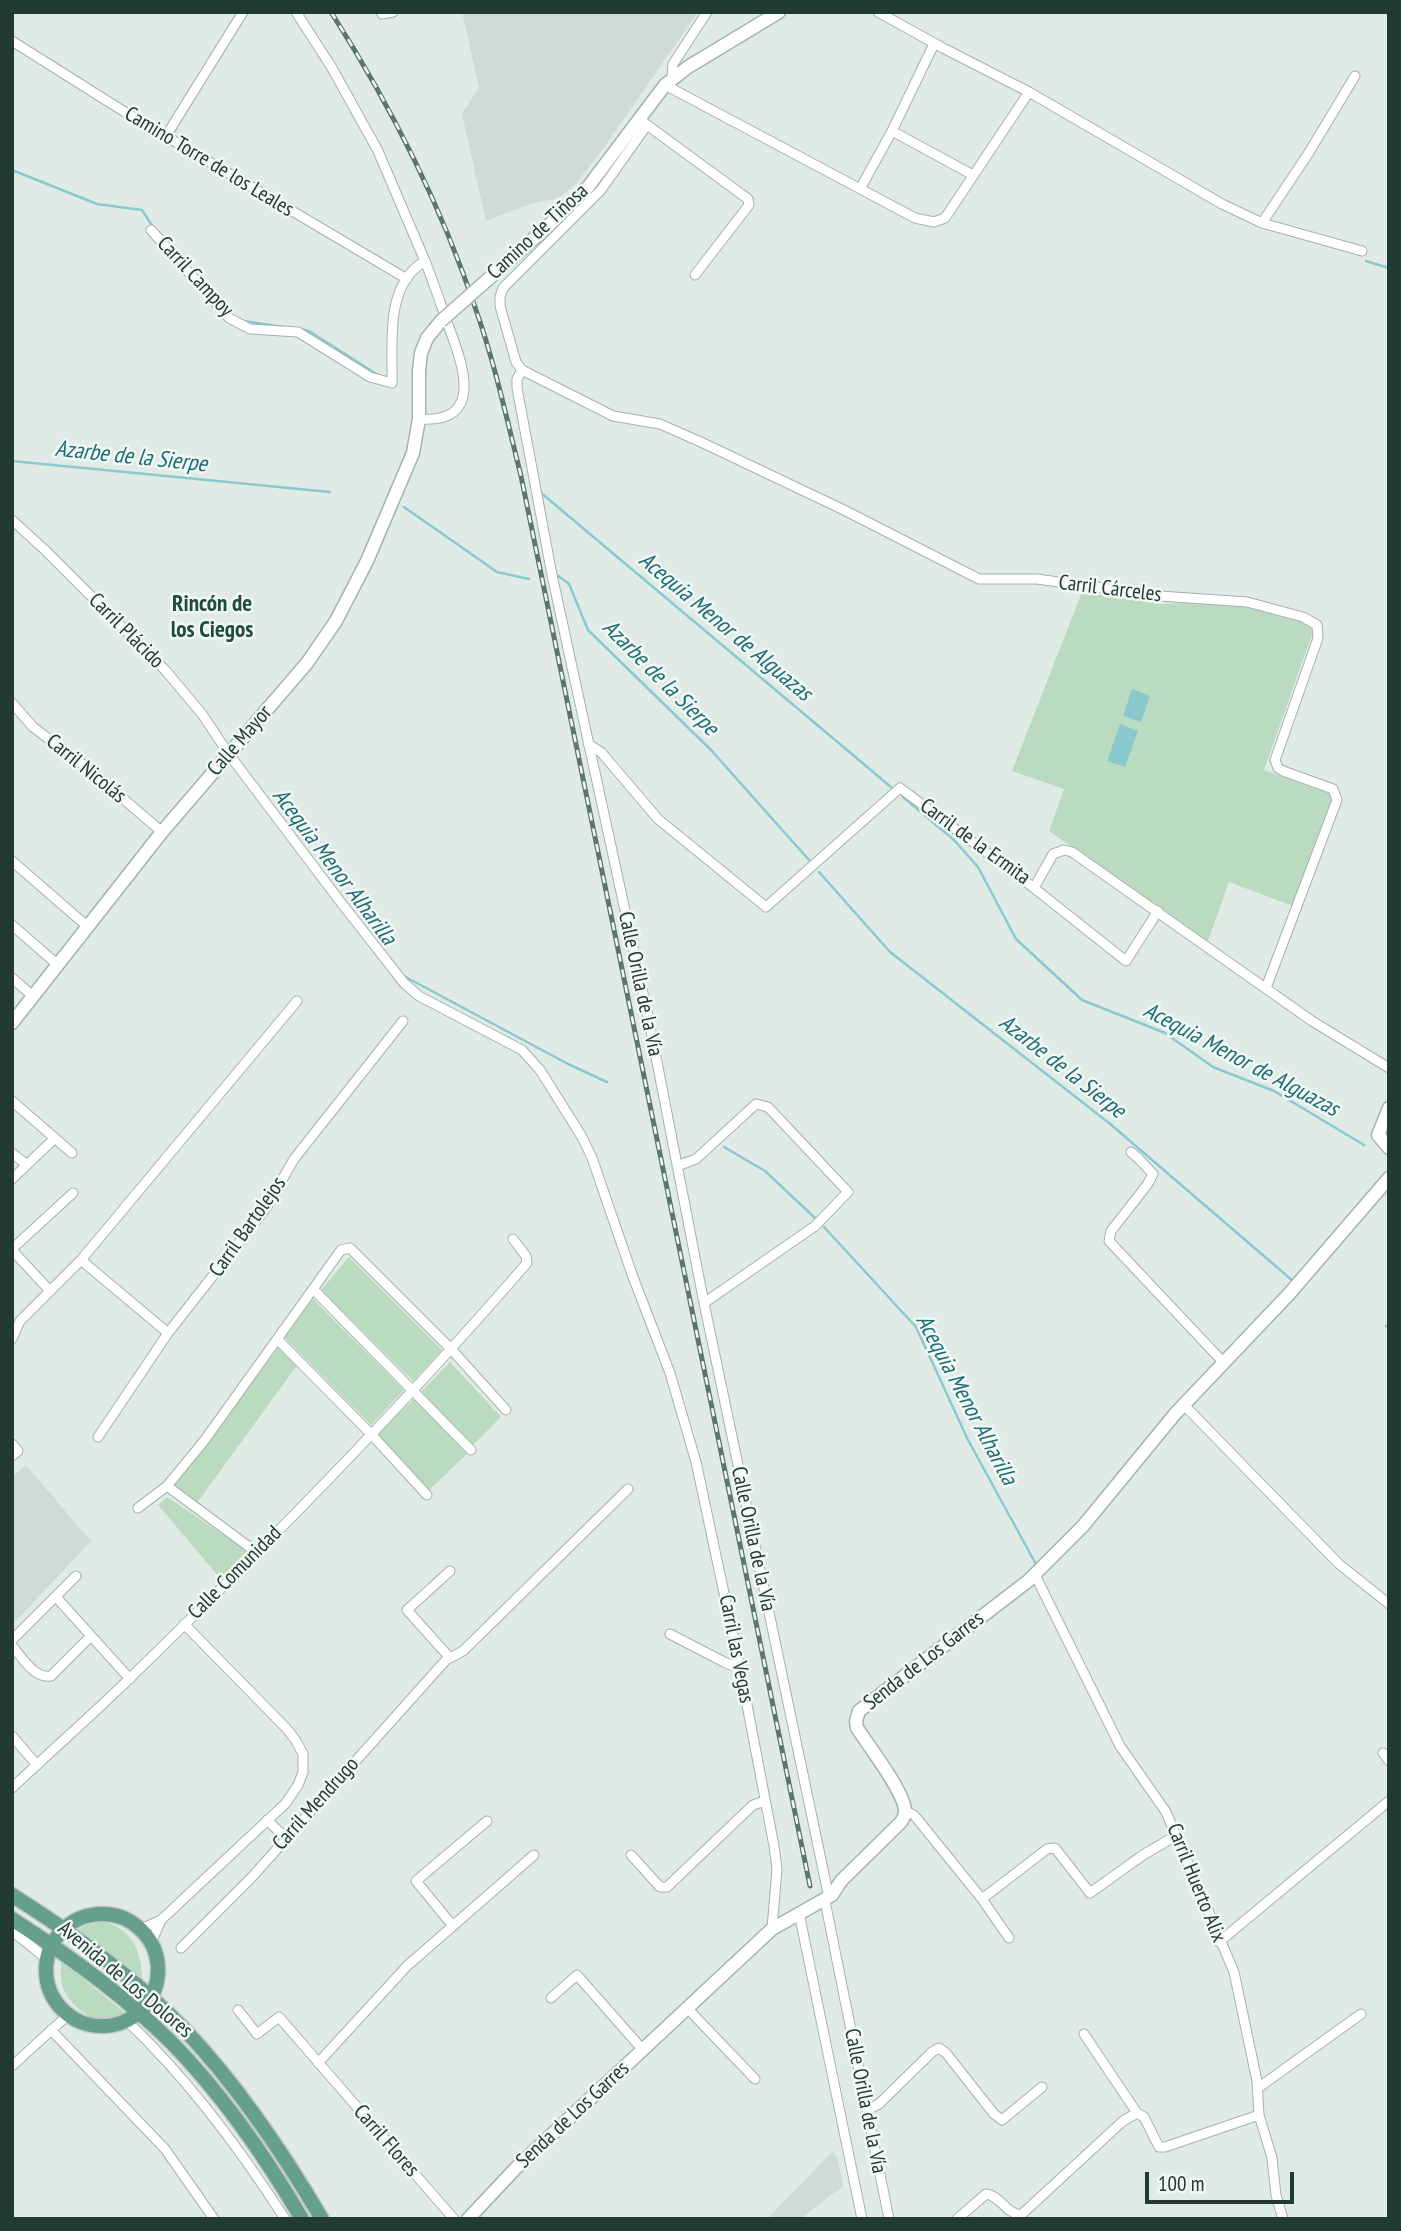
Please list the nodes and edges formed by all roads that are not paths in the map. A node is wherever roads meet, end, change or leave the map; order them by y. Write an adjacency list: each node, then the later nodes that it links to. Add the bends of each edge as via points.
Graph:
1 (243, 12): 15 (street)
2 (296, 12): 21 (street, via 378,150)
3 (381, 12): 4 (street)
4 (393, 12)
5 (707, 12): 11 (street, via 673,64)
6 (779, 12): 11 (street, Camino de Tiñosa)
7 (878, 12): 9 (street)
8 (12, 41): 15 (street, Camino Torre de los Leales)
9 (934, 44): 12 (street); 14 (street)
10 (1355, 76): 18 (street)
11 (668, 81): 13 (street, Camino de Tiñosa); 17 (street)
12 (1029, 92): 16 (street); 18 (street)
13 (642, 121): 22 (street, via 748,199 749,205); 24 (street, Calle Orilla de la Vía, via 601,190 501,292 500,306); 25 (street, Camino de Tiñosa, bridge, via 588,187 427,338 419,371)
14 (892, 131): 16 (street); 17 (street)
15 (166, 136): 23 (street, Camino Torre de los Leales)
16 (973, 175): 17 (street, via 945,218 934,222 915,218)
17 (860, 189)
18 (1262, 223): 20 (street)
19 (151, 230): 23 (street, Carril Campoy, via 229,318 250,329 298,332 370,377 392,383 392,321)
20 (1362, 251)
21 (425, 261): 23 (street); 25 (street, via 466,383 452,412)
22 (695, 275)
23 (407, 279)
24 (522, 370): 28 (street, Calle Orilla de la Vía, via 516,383 528,455); 38 (street, Carril Cárceles, via 613,416 660,424 703,443 979,579 1037,579 1160,596 1247,602 1312,621 1318,638 1275,760 1283,771 1333,789 1337,800)
25 (419, 424): 29 (street, Calle Mayor, via 414,453 395,500 337,621 307,663)
26 (12, 520): 29 (street, Carril Plácido, via 166,671)
27 (12, 703): 30 (street, Carril Nicolás, via 33,727)
28 (588, 744): 32 (street, Carril de la Ermita, via 601,752 658,819 766,907 900,788); 52 (street, Calle Orilla de la Vía)
29 (228, 753): 30 (street, Calle Mayor); 67 (street, Carril Plácido, via 404,983 419,996 517,1046 540,1070 592,1158)
30 (162, 832): 35 (street, Calle Mayor)
31 (12, 861): 35 (street)
32 (1034, 888): 33 (street, Carril de la Ermita, via 1053,854 1064,850); 33 (street, via 1126,961)
33 (1158, 911): 38 (street, Carril de la Ermita)
34 (12, 925): 36 (street)
35 (88, 927): 36 (street, Calle Mayor)
36 (58, 965): 39 (street, Calle Mayor)
37 (12, 978): 39 (street)
38 (1266, 988): 43 (street, Carril de la Ermita)
39 (34, 997): 42 (street, Calle Mayor)
40 (297, 1001): 58 (street)
41 (403, 1021): 62 (street, Carril Bartolejos, via 294,1159 266,1208)
42 (12, 1023)
43 (1389, 1068)
44 (12, 1101): 46 (street)
45 (1389, 1108): 47 (street, via 1378,1134)
46 (55, 1138): 50 (street); 51 (street)
47 (1389, 1148)
48 (1131, 1152): 66 (street, via 1153,1174 1111,1231 1109,1241)
49 (12, 1153): 51 (street)
50 (72, 1153)
51 (27, 1165): 54 (street)
52 (677, 1166): 61 (street, Calle Orilla de la Vía); 61 (street, via 695,1159 756,1104 768,1107 848,1192 815,1226)
53 (1389, 1178): 66 (street, Senda de Los Garres)
54 (12, 1179)
55 (73, 1193): 57 (street)
56 (513, 1239): 65 (street, Calle Comunidad, via 527,1263)
57 (13, 1253): 60 (street)
58 (81, 1260): 60 (street); 62 (street)
59 (313, 1289): 64 (street); 65 (street, via 341,1250 349,1248); 68 (street)
60 (50, 1291): 63 (street, via 20,1321)
61 (704, 1303): 105 (street, Calle Orilla de la Vía)
62 (168, 1334): 72 (street, Carril Bartolejos)
63 (12, 1339)
64 (277, 1339): 71 (street); 74 (street)
65 (452, 1350): 68 (street, Calle Comunidad); 70 (street)
66 (1224, 1363): 69 (street, Senda de Los Garres)
67 (670, 1373): 90 (street, Carril las Vegas, via 699,1475)
68 (413, 1390): 71 (street, Calle Comunidad); 73 (street)
69 (1184, 1405): 80 (street, Senda de Los Garres, via 1083,1526); 83 (street, via 1339,1564)
70 (506, 1410)
71 (371, 1434): 76 (street); 78 (street, Calle Comunidad)
72 (99, 1437)
73 (471, 1450)
74 (167, 1486): 77 (street); 78 (street)
75 (628, 1489): 89 (street, Carril Mendrugo, via 463,1651)
76 (427, 1494)
77 (138, 1508)
78 (256, 1552): 84 (street, Calle Comunidad)
79 (450, 1571): 89 (street, via 407,1610)
80 (1035, 1575): 97 (street, Senda de Los Garres, via 857,1716 857,1728 898,1789); 100 (street, Carril Huerto Alix, via 1120,1746 1162,1805)
81 (76, 1576): 82 (street)
82 (56, 1597): 86 (street); 87 (street)
83 (1389, 1604)
84 (184, 1624): 91 (street, Calle Comunidad); 98 (street, via 287,1729 303,1755 298,1785)
85 (670, 1634): 90 (street, via 731,1665)
86 (91, 1636): 88 (street, via 47,1677 37,1674); 91 (street)
87 (12, 1640)
88 (12, 1646)
89 (450, 1658): 101 (street, Carril Mendrugo)
90 (739, 1663): 95 (street, Carril las Vegas)
91 (130, 1679): 93 (street, Calle Comunidad)
92 (12, 1736): 93 (street)
93 (37, 1765): 94 (street, Calle Comunidad)
94 (12, 1788)
95 (765, 1801): 102 (street, via 754,1805 667,1887 660,1886); 113 (street, Carril las Vegas, via 777,1869)
96 (1389, 1801): 116 (street)
97 (905, 1811): 105 (street, Senda de Los Garres, via 901,1822); 106 (street, via 914,1815)
98 (267, 1820): 101 (street); 109 (street)
99 (487, 1821): 110 (street, via 416,1881)
100 (1177, 1835): 106 (street, via 1090,1893 1055,1848 1047,1849); 116 (street, Carril Huerto Alix)
101 (286, 1838): 118 (street, Carril Mendrugo)
102 (631, 1855)
103 (534, 1856): 110 (street)
104 (12, 1895): 111 (main road, Avenida de Los Dolores)
105 (827, 1899): 107 (street, Senda de Los Garres); 135 (street, Calle Orilla de la Vía)
106 (982, 1899): 115 (street)
107 (799, 1913): 113 (street, Senda de Los Garres); 144 (street, Calle Orilla de la Vía)
108 (12, 1919): 119 (main road, Avenida de Los Dolores)
109 (161, 1920): 112 (street); 117 (street)
110 (452, 1924): 130 (street)
111 (64, 1928): 112 (main road, via 98,1914 128,1920); 119 (main road); 121 (main road, Avenida de Los Dolores)
112 (141, 1929): 117 (main road)
113 (772, 1929): 122 (street, Senda de Los Garres)
114 (12, 1931): 119 (street)
115 (1009, 1938)
116 (1219, 1941): 134 (street, Carril Huerto Alix, via 1236,1982)
117 (151, 1943): 121 (main road, via 158,1976)
118 (181, 1948)
119 (49, 1952): 125 (main road, via 49,1990); 126 (main road, Avenida de Los Dolores)
120 (551, 1998): 129 (street, via 577,1975)
121 (151, 1999): 126 (main road); 141 (main road, Avenida de Los Dolores, via 183,2028 241,2097)
122 (687, 2008): 129 (street, Senda de Los Garres); 132 (street)
123 (238, 2010): 130 (street, Carril Flores, via 257,2034 279,2017)
124 (1361, 2014): 134 (street)
125 (68, 2015): 126 (main road, via 103,2027); 127 (street)
126 (133, 2017): 139 (street, via 221,2124); 140 (main road, Avenida de Los Dolores, via 170,2042 216,2093 262,2154)
127 (51, 2031): 131 (street); 138 (street, via 164,2149)
128 (1084, 2035): 136 (street)
129 (643, 2050): 143 (street, Senda de Los Garres)
130 (318, 2063): 142 (street, Carril Flores)
131 (12, 2066)
132 (755, 2079)
133 (1042, 2087): 135 (street, via 1002,2120 939,2048)
134 (1258, 2088): 137 (street, Carril Huerto Alix)
135 (867, 2110): 145 (street, Calle Orilla de la Vía)
136 (1137, 2113): 137 (street, via 1144,2117 1159,2147); 146 (street, via 1021,2215 986,2194)
137 (1259, 2115): 147 (street, Carril Huerto Alix)
138 (214, 2219)
139 (285, 2219)
140 (302, 2219)
141 (321, 2219)
142 (454, 2219)
143 (468, 2219)
144 (862, 2219)
145 (889, 2219)
146 (957, 2219)
147 (1283, 2219)

